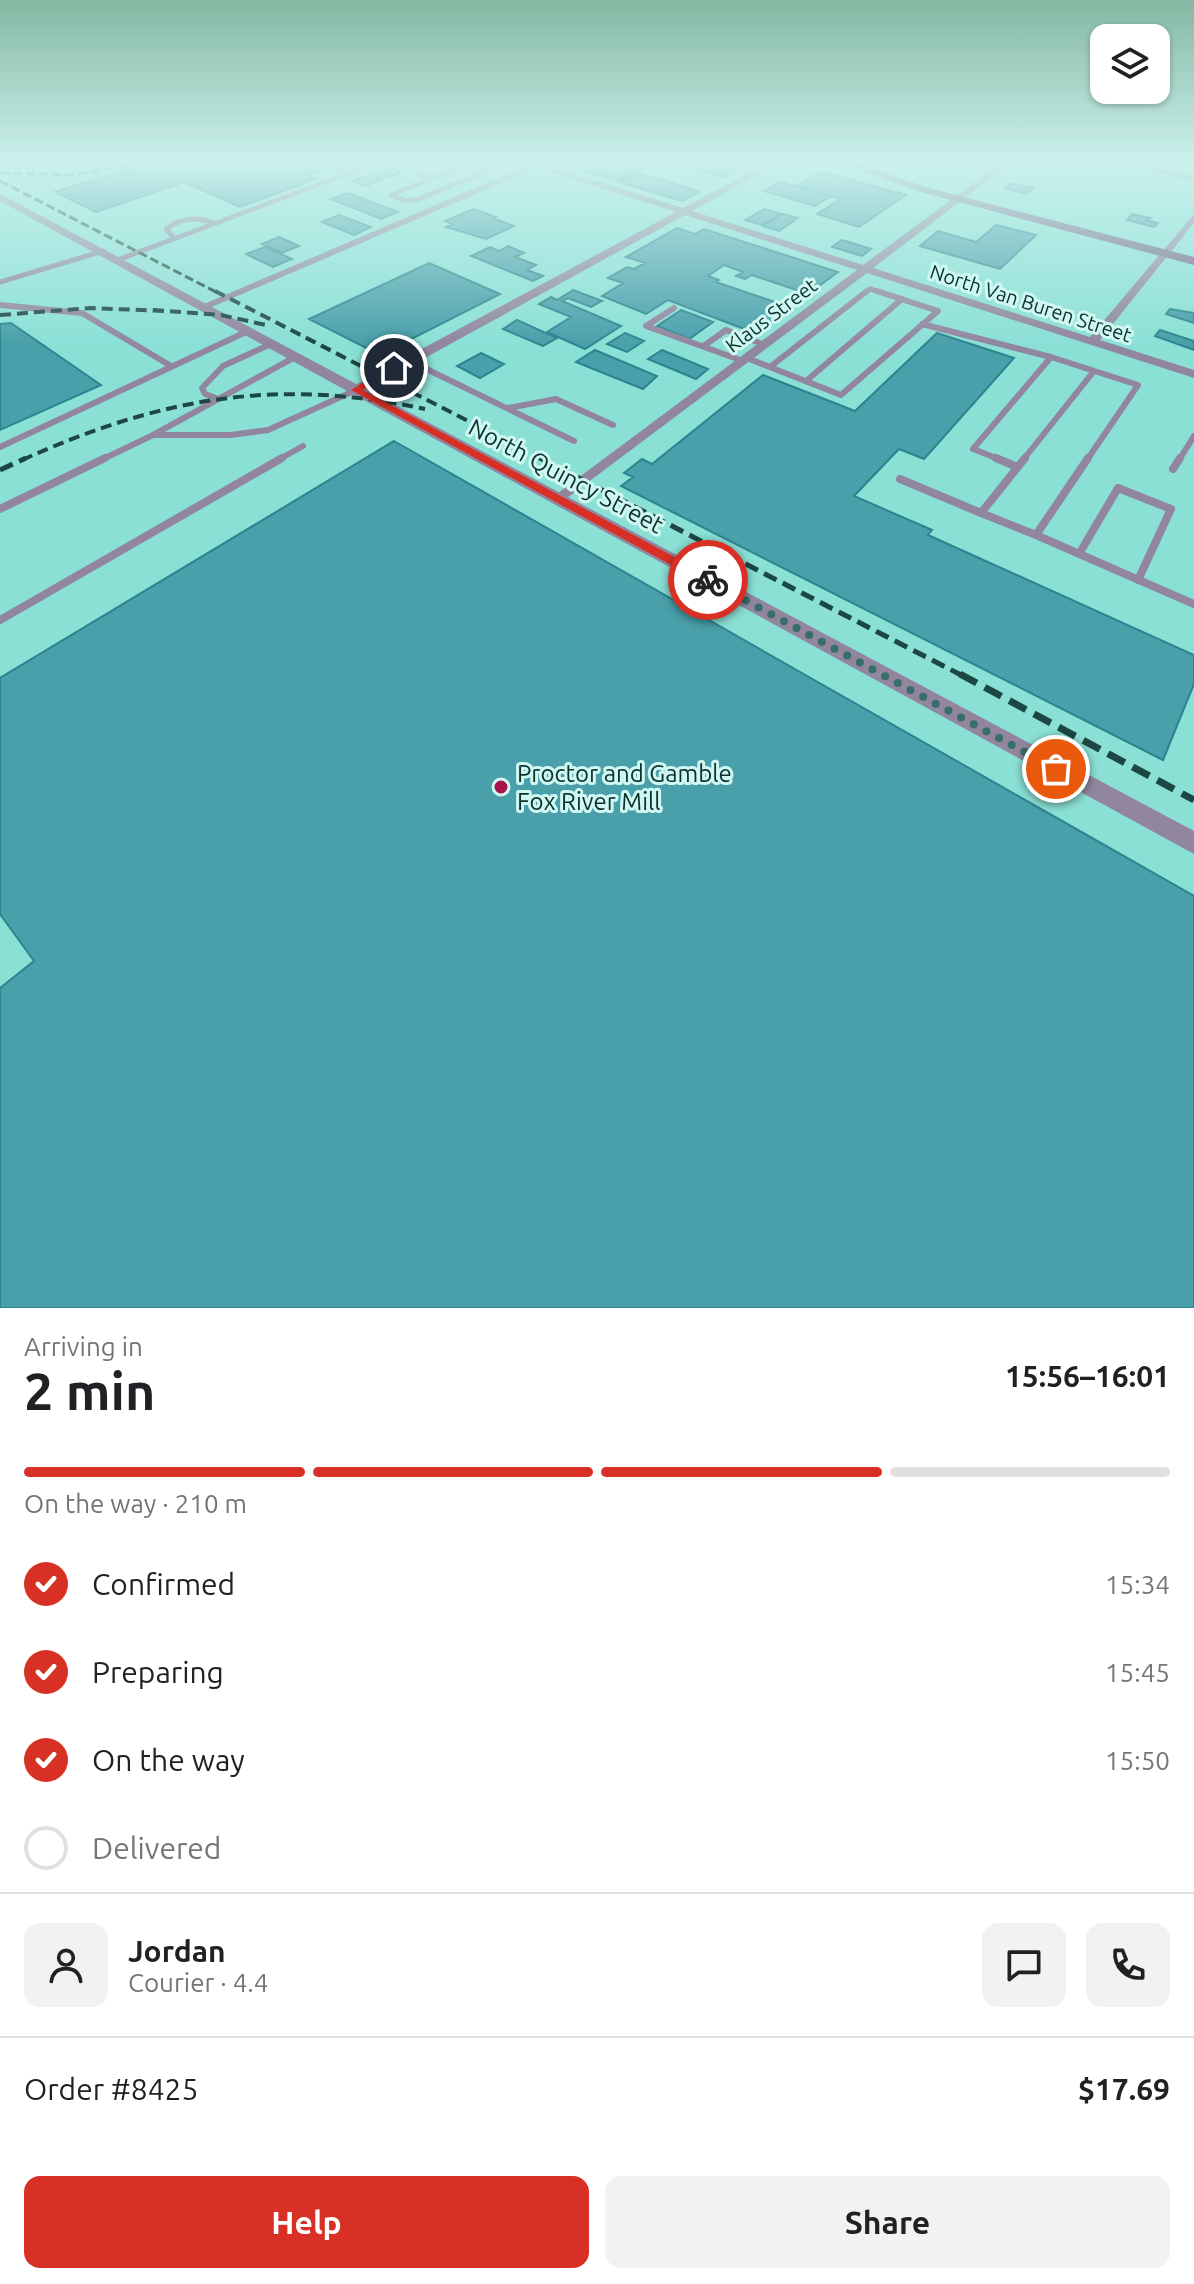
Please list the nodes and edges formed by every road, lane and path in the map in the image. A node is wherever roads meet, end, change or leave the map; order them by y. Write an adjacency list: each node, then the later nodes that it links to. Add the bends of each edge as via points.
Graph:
1 (50, 223): 11 (street, North Quincy Street)
2 (214, 223): 11 (street)
3 (400, 223): 19 (street)
4 (663, 223): 29 (street)
5 (719, 223): 13 (street, North Van Buren Street)
6 (927, 223): 13 (street, Klaus Street)
7 (1068, 223): 9 (main road)
8 (1189, 223): 9 (street)
9 (1167, 249): 10 (main road); 12 (main road); 23 (street)
10 (1194, 251)
11 (111, 255): 14 (lane); 19 (street, North Quincy Street)
12 (1194, 261)
13 (865, 269): 15 (street, North Van Buren Street); 26 (street, Klaus Street)
14 (0, 282)
15 (932, 290): 17 (lane); 23 (street, North Van Buren Street)
16 (902, 299): 17 (lane); 32 (lane, via 870,289); 35 (lane)
17 (916, 304): 21 (lane, via 938,311)
18 (0, 305): 31 (lane, via 82,313)
19 (203, 307): 22 (street, North Quincy Street)
20 (674, 308): 25 (lane, via 646,326 688,344)
21 (922, 324): 28 (lane); 35 (lane, via 841,395)
22 (248, 331): 24 (street, North Quincy Street); 31 (lane)
23 (1093, 341): 34 (street, North Van Buren Street)
24 (271, 344): 27 (street, North Quincy Street); 37 (lane, via 208,377 202,388)
25 (705, 345): 26 (lane, via 726,330); 30 (lane)
26 (765, 345): 30 (street, Klaus Street)
27 (295, 357): 36 (street, North Quincy Street); 37 (lane)
28 (1051, 357): 33 (lane); 45 (lane, via 973,449)
29 (408, 360): 36 (street); 38 (lane)
30 (745, 360): 32 (lane); 48 (street, Klaus Street)
31 (171, 366): 44 (lane)
32 (770, 367): 35 (lane)
33 (1094, 371): 45 (lane); 51 (lane, via 1138,385)
34 (1194, 374)
35 (806, 381)
36 (356, 390): 40 (lane, via 260,432); 48 (street, North Quincy Street)
37 (216, 398): 40 (lane)
38 (508, 408): 39 (lane, via 556,399); 42 (lane)
39 (613, 425)
40 (153, 435): 49 (lane)
41 (1194, 436): 46 (lane)
42 (574, 441)
43 (303, 446): 55 (lane)
44 (0, 447)
45 (1017, 467): 50 (lane)
46 (1173, 469)
47 (900, 479): 50 (lane)
48 (559, 499): 56 (street, North Quincy Street)
49 (0, 509)
50 (981, 513): 51 (lane)
51 (1036, 535): 52 (lane)
52 (1079, 554): 53 (lane); 53 (lane, via 1118,488 1171,509)
53 (1138, 580): 54 (lane)
54 (1194, 604)
55 (0, 620)
56 (1194, 843)

